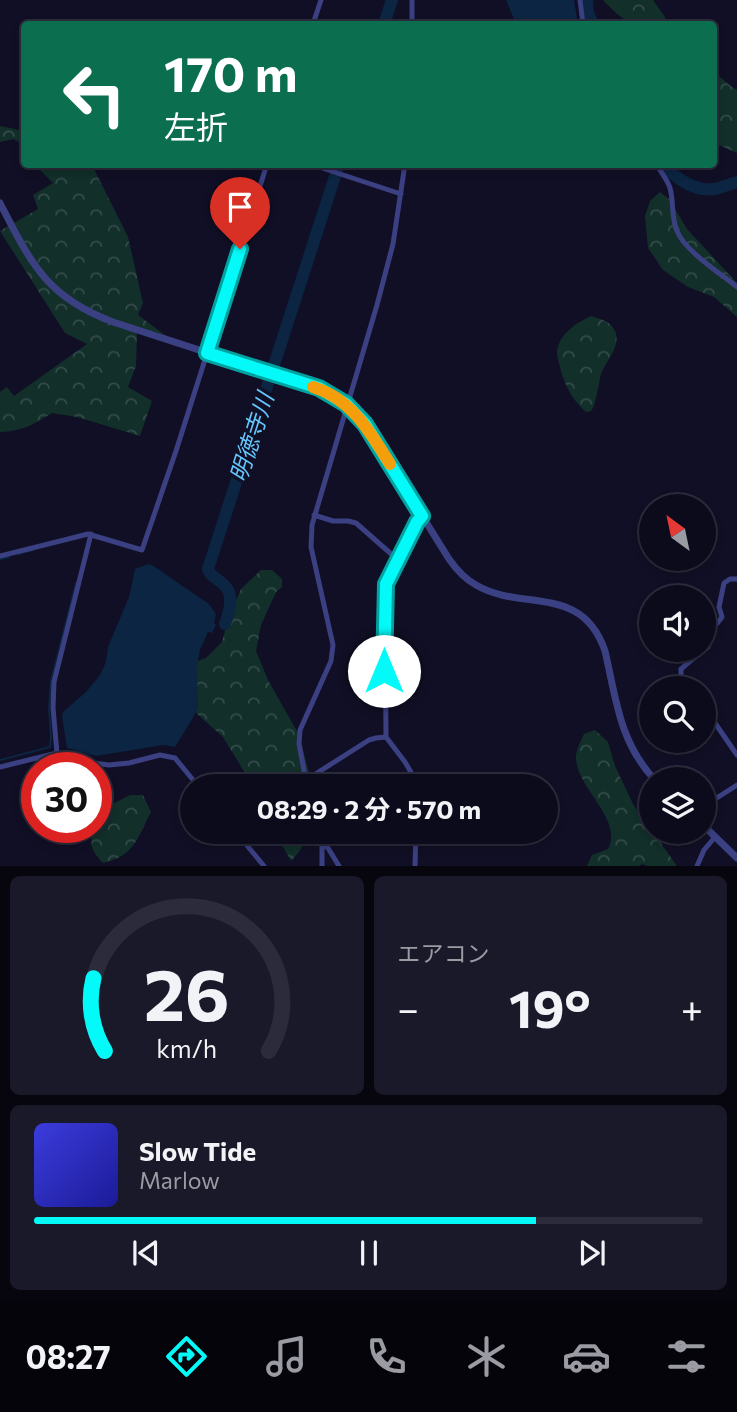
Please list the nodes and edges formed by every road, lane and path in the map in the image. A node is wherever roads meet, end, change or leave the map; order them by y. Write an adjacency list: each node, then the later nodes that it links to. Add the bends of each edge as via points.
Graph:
1 (321, 0): 4 (street)
2 (412, 0): 5 (street)
3 (580, 0): 6 (street)
4 (314, 21)
5 (412, 21)
6 (583, 21)
7 (266, 168): 14 (street)
8 (321, 168): 11 (street)
9 (404, 168): 11 (street)
10 (659, 168): 13 (street, via 671,190 673,220 682,241)
11 (401, 194): 15 (street, via 377,304)
12 (0, 203): 14 (street, via 39,273 72,303)
13 (737, 287)
14 (207, 353): 15 (street, via 319,388); 18 (street, via 142,550)
15 (346, 404): 16 (street); 17 (street, via 365,424)
16 (314, 515): 20 (street, via 356,523); 32 (street, via 311,547 333,645 331,661 300,730)
17 (422, 516): 20 (street); 30 (street, via 454,566 475,585 556,603 589,622 605,651 624,733)
18 (91, 534): 19 (street); 25 (street, via 54,682)
19 (0, 556)
20 (398, 560): 24 (street, via 386,584)
21 (737, 579): 22 (street, via 724,583 719,607 722,617 708,634 708,648 681,669)
22 (681, 676)
23 (716, 724): 26 (street)
24 (386, 737): 33 (street, via 369,740); 34 (street)
25 (57, 752)
26 (737, 755)
27 (21, 762): 29 (street)
28 (112, 765): 31 (street, via 160,755 175,758)
29 (0, 767)
30 (644, 767)
31 (188, 774)
32 (305, 774)
33 (320, 774)
34 (412, 774)
35 (737, 785): 36 (street)
36 (716, 798)
37 (716, 838): 42 (street)
38 (246, 844): 43 (street)
39 (322, 844): 44 (street); 45 (street)
40 (416, 844): 46 (street)
41 (709, 844): 47 (street)
42 (737, 858)
43 (264, 866)
44 (322, 866)
45 (339, 866)
46 (415, 866)
47 (697, 866)

